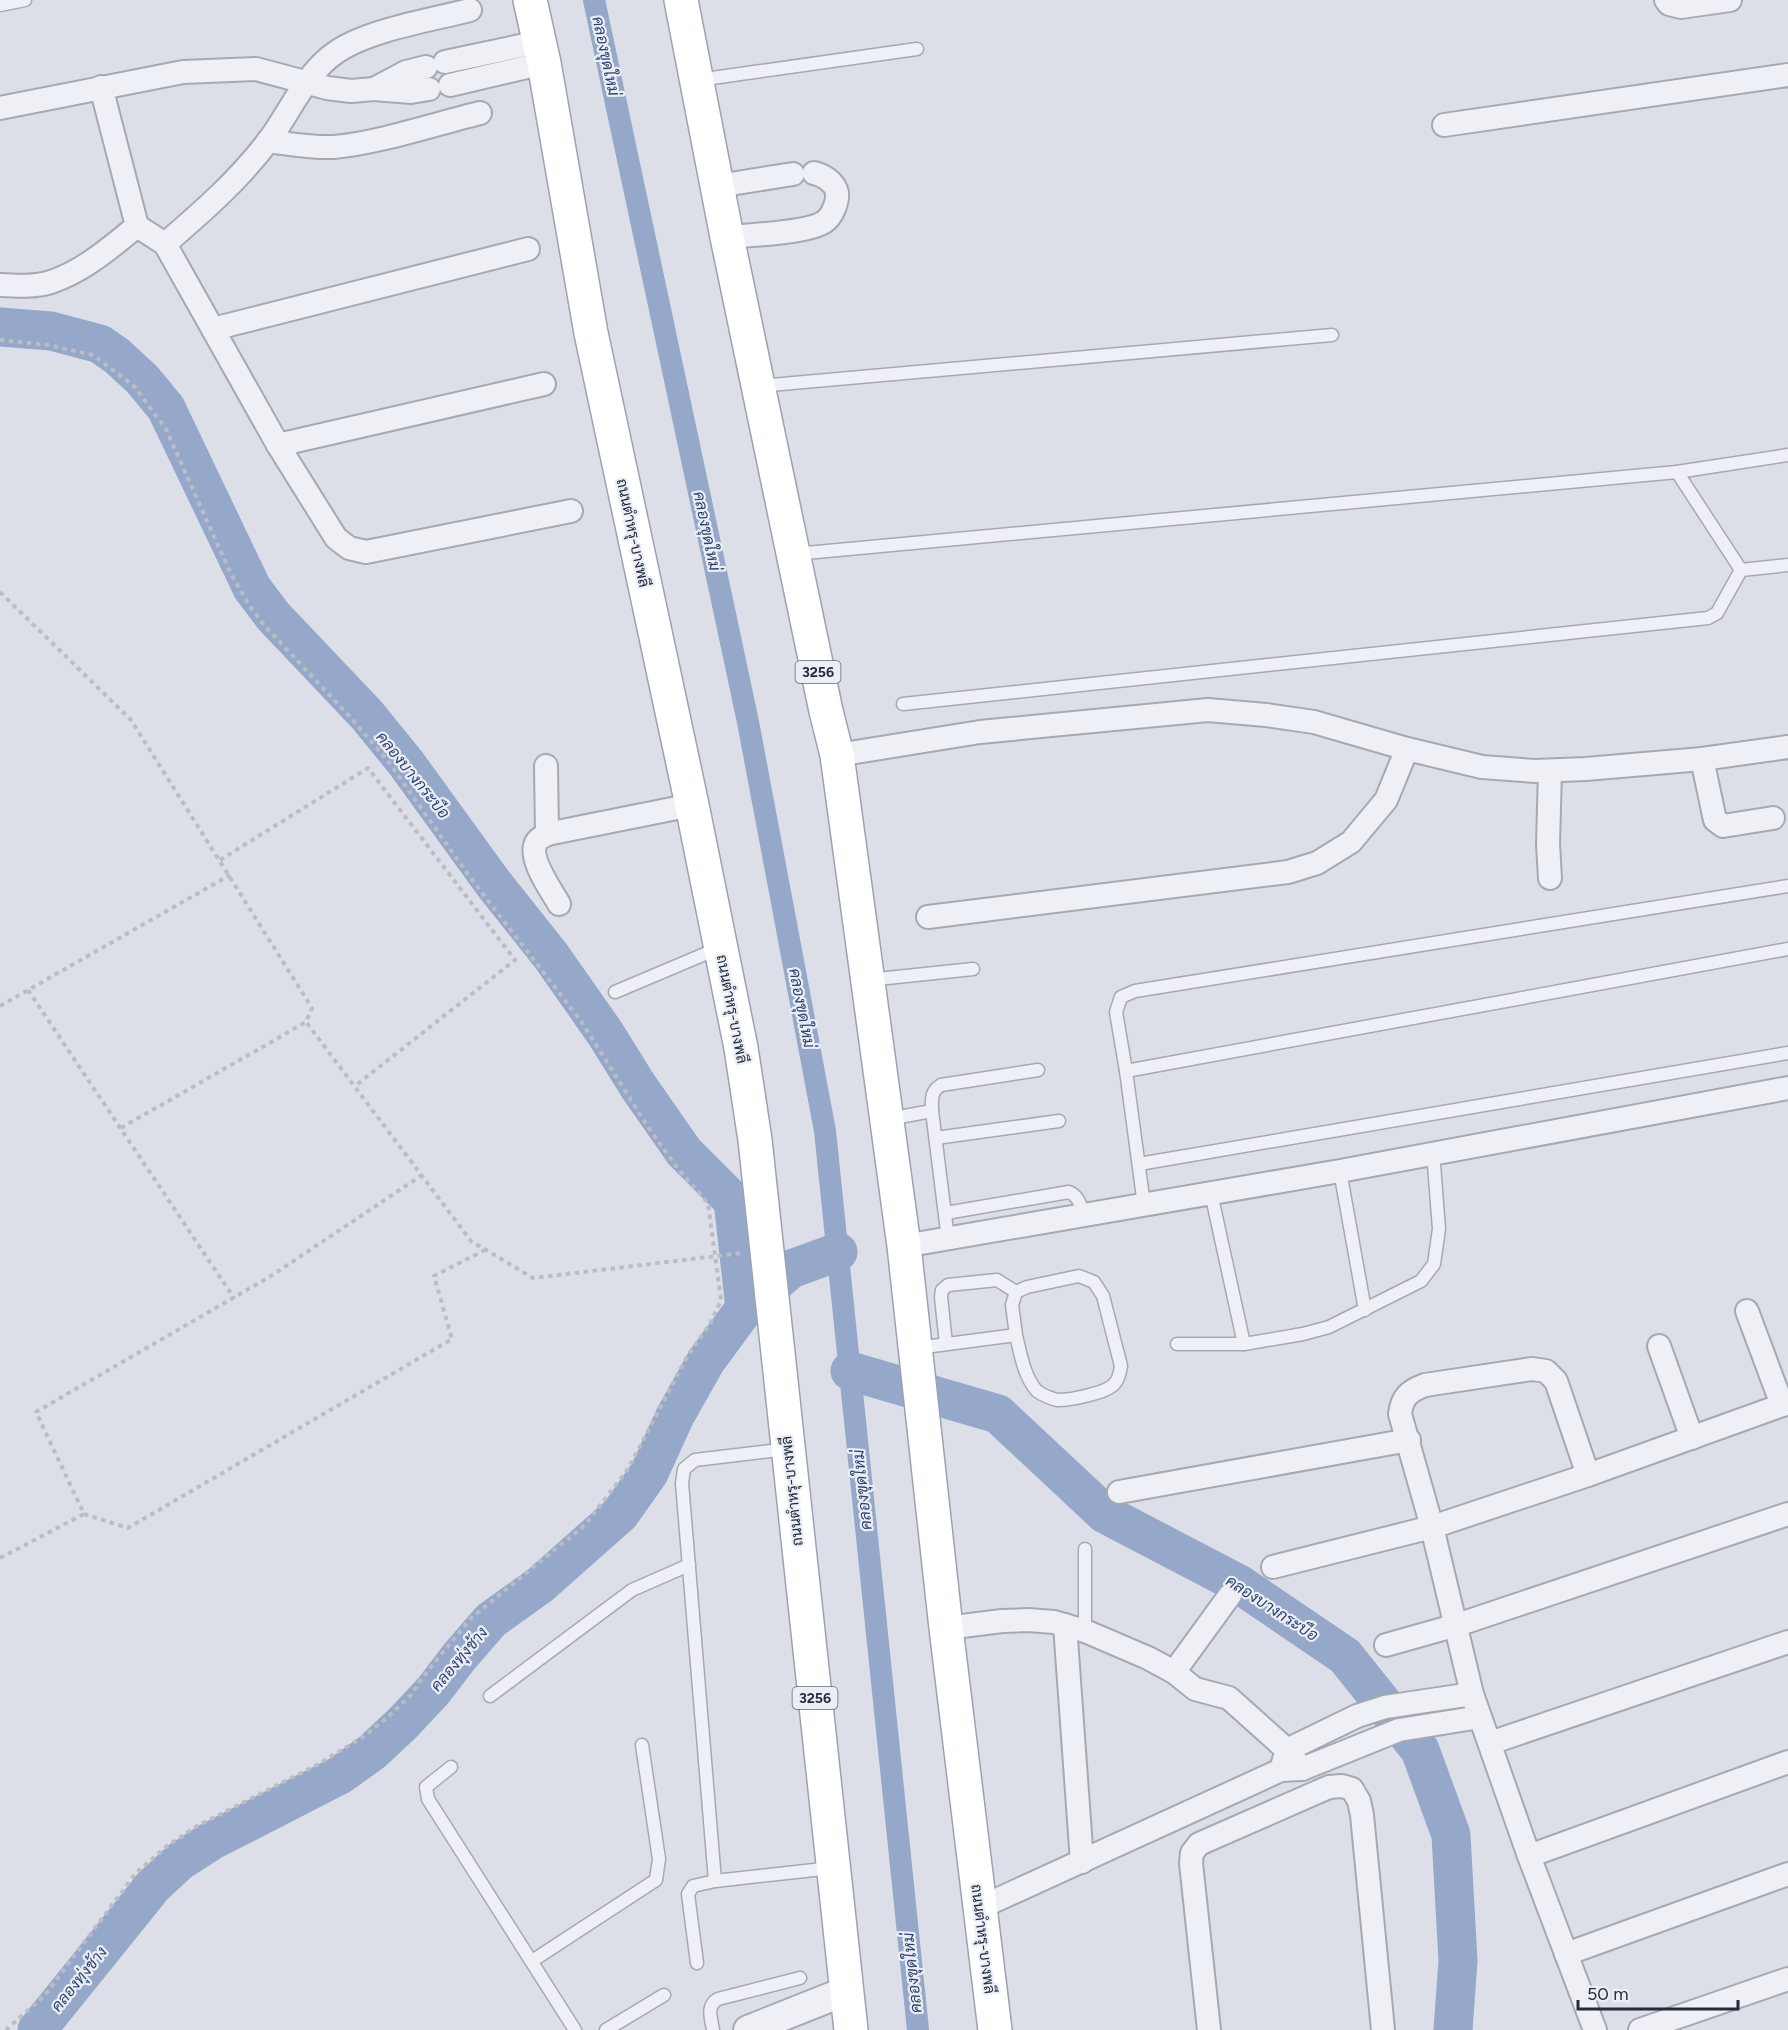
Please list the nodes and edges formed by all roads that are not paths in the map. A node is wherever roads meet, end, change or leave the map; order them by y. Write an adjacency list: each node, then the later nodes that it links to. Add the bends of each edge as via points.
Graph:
1 (25, 0): 6 (lane)
2 (530, 0): 9 (main road, ถนนตำหรุ-บางพลี / 3256)
3 (681, 0): 11 (main road, ถนนตำหรุ-บางพลี / 3256)
4 (1666, 0): 5 (street, via 1681,7)
5 (1730, 0)
6 (0, 5)
7 (470, 10): 12 (street, via 365,37 334,53)
8 (917, 49): 11 (lane)
9 (542, 53): 14 (street, via 435,65 406,72); 14 (street, via 440,87 411,92); 43 (main road, ถนนตำหรุ-บางพลี / 3256, via 591,333)
10 (1788, 75): 17 (street)
11 (697, 80): 19 (main road, ถนนตำหรุ-บางพลี / 3256)
12 (306, 83): 13 (street, via 256,69 183,72); 14 (street, via 351,91); 18 (street)
13 (101, 87): 15 (street); 20 (street)
14 (374, 89)
15 (0, 108)
16 (480, 113): 18 (street, via 333,147)
17 (1444, 125)
18 (268, 141): 22 (street, via 225,192)
19 (718, 186): 21 (main road, ถนนตำหรุ-บางพลี / 3256); 21 (street, via 803,174 825,176 837,191 836,204 826,221 810,228)
20 (137, 226): 22 (street); 24 (street, via 91,263 51,282)
21 (728, 237): 28 (main road, ถนนตำหรุ-บางพลี / 3256)
22 (165, 244): 25 (street)
23 (528, 249): 25 (street)
24 (0, 285)
25 (213, 329): 29 (street)
26 (1332, 334): 28 (lane)
27 (544, 384): 29 (street)
28 (760, 386): 33 (main road, ถนนตำหรุ-บางพลี / 3256)
29 (278, 445): 32 (street, via 336,538 349,548 366,552)
30 (1788, 455): 31 (lane)
31 (1677, 472): 33 (lane); 35 (lane)
32 (571, 511)
33 (794, 555): 39 (main road, ถนนตำหรุ-บางพลี / 3256)
34 (1788, 565): 35 (lane)
35 (1741, 570): 36 (lane, via 1717,613 1708,618)
36 (903, 704)
37 (1788, 747): 40 (street)
38 (1407, 750): 39 (street, via 1314,722 1208,710 980,732); 42 (street, via 1482,767); 49 (street, via 1386,800 1351,842 1317,863 1288,872)
39 (837, 755): 53 (main road, ถนนตำหรุ-บางพลี / 3256)
40 (1702, 759): 42 (street); 44 (street, via 1715,820 1724,826)
41 (546, 766): 45 (street)
42 (1550, 771): 46 (street)
43 (692, 805): 45 (street); 50 (main road, ถนนตำหรุ-บางพลี / 3256)
44 (1773, 818)
45 (547, 834): 48 (street, via 538,840 534,851 536,863)
46 (1550, 878)
47 (1788, 886): 57 (lane, via 1135,991 1121,998 1116,1012)
48 (559, 904)
49 (928, 917)
50 (720, 948): 54 (lane); 83 (main road, ถนนตำหรุ-บางพลี / 3256, via 755,1140)
51 (1788, 949): 57 (lane)
52 (974, 969): 53 (lane)
53 (867, 980): 60 (main road, ถนนตำหรุ-บางพลี / 3256)
54 (615, 992)
55 (1788, 1053): 64 (lane)
56 (1038, 1070): 59 (lane, via 941,1085 932,1094)
57 (1126, 1071): 64 (lane)
58 (1788, 1088): 63 (street)
59 (932, 1112): 60 (lane); 62 (lane)
60 (887, 1119): 71 (main road, ถนนตำหรุ-บางพลี / 3256)
61 (1059, 1120): 62 (lane)
62 (936, 1138): 68 (lane)
63 (1433, 1152): 65 (street); 73 (lane, via 1439,1229 1434,1263 1421,1281)
64 (1139, 1164): 67 (lane)
65 (1340, 1171): 66 (street); 73 (lane)
66 (1211, 1193): 67 (street); 77 (lane)
67 (1144, 1204): 69 (street)
68 (946, 1213): 69 (lane, via 1069,1192 1078,1198); 70 (lane)
69 (1084, 1215): 70 (street)
70 (948, 1239): 71 (street)
71 (904, 1246): 79 (main road, ถนนตำหรุ-บางพลี / 3256)
72 (1016, 1293): 75 (lane, via 1012,1305); 75 (lane, via 1079,1276 1094,1282 1111,1323 1121,1366 1119,1376 1115,1384 1102,1392 1059,1400 1048,1397 1031,1382); 79 (lane, via 997,1280 948,1285 942,1290)
73 (1365, 1310): 77 (lane, via 1304,1335)
74 (1747, 1311): 80 (street)
75 (1016, 1335): 79 (lane)
76 (1177, 1344): 77 (lane)
77 (1244, 1344)
78 (1659, 1346): 81 (street)
79 (926, 1347): 93 (main road, ถนนตำหรุ-บางพลี / 3256, via 929,1471)
80 (1785, 1404): 81 (street)
81 (1692, 1438): 84 (street)
82 (1409, 1440): 84 (street, via 1400,1414 1401,1403 1412,1390 1532,1369 1546,1371 1556,1381); 85 (street); 87 (street)
83 (788, 1449): 89 (lane, via 689,1463 682,1483); 108 (main road, ถนนตำหรุ-บางพลี / 3256)
84 (1588, 1475): 87 (street)
85 (1119, 1492)
86 (1788, 1514): 92 (street)
87 (1432, 1527): 90 (street); 92 (street)
88 (1085, 1549): 94 (lane)
89 (689, 1565): 99 (lane, via 626,1594); 110 (lane)
90 (1273, 1567)
91 (1230, 1595): 97 (street)
92 (1457, 1625): 96 (street); 98 (street)
93 (946, 1628): 94 (street, via 1028,1620); 111 (main road, ถนนตำหรุ-บางพลี / 3256)
94 (1075, 1628): 97 (street); 107 (street)
95 (1788, 1642): 101 (street)
96 (1386, 1645)
97 (1174, 1672): 104 (street, via 1195,1689 1229,1698)
98 (1472, 1694): 100 (street); 104 (street, via 1385,1707 1357,1716)
99 (490, 1696)
100 (1480, 1717): 101 (street); 104 (street, via 1399,1730)
101 (1490, 1743): 106 (street)
102 (642, 1745): 113 (lane, via 659,1859 656,1880)
103 (1788, 1762): 106 (street)
104 (1290, 1763): 107 (street)
105 (451, 1767): 113 (lane, via 426,1787 428,1799)
106 (1529, 1856): 112 (street)
107 (1082, 1862): 111 (street)
108 (833, 1868): 110 (lane); 117 (main road, ถนนตำหรุ-บางพลี / 3256)
109 (1788, 1874): 112 (street)
110 (715, 1881): 114 (lane, via 693,1886 688,1894)
111 (979, 1908): 124 (main road, ถนนตำหรุ-บางพลี / 3256)
112 (1566, 1954): 127 (street)
113 (532, 1961): 119 (lane)
114 (697, 1963)
115 (800, 1978): 121 (lane, via 712,2002)
116 (1788, 1979): 128 (street)
117 (846, 1990): 122 (street); 123 (main road, ถนนตำหรุ-บางพลี / 3256)
118 (664, 1995): 120 (lane)
119 (575, 2030)
120 (606, 2030)
121 (712, 2030)
122 (748, 2030)
123 (850, 2030)
124 (994, 2030)
125 (1209, 2030): 126 (street, via 1192,1853 1199,1844 1249,1821 1319,1790 1342,1786 1352,1789 1362,1815)
126 (1383, 2030)
127 (1595, 2030)
128 (1640, 2030)

